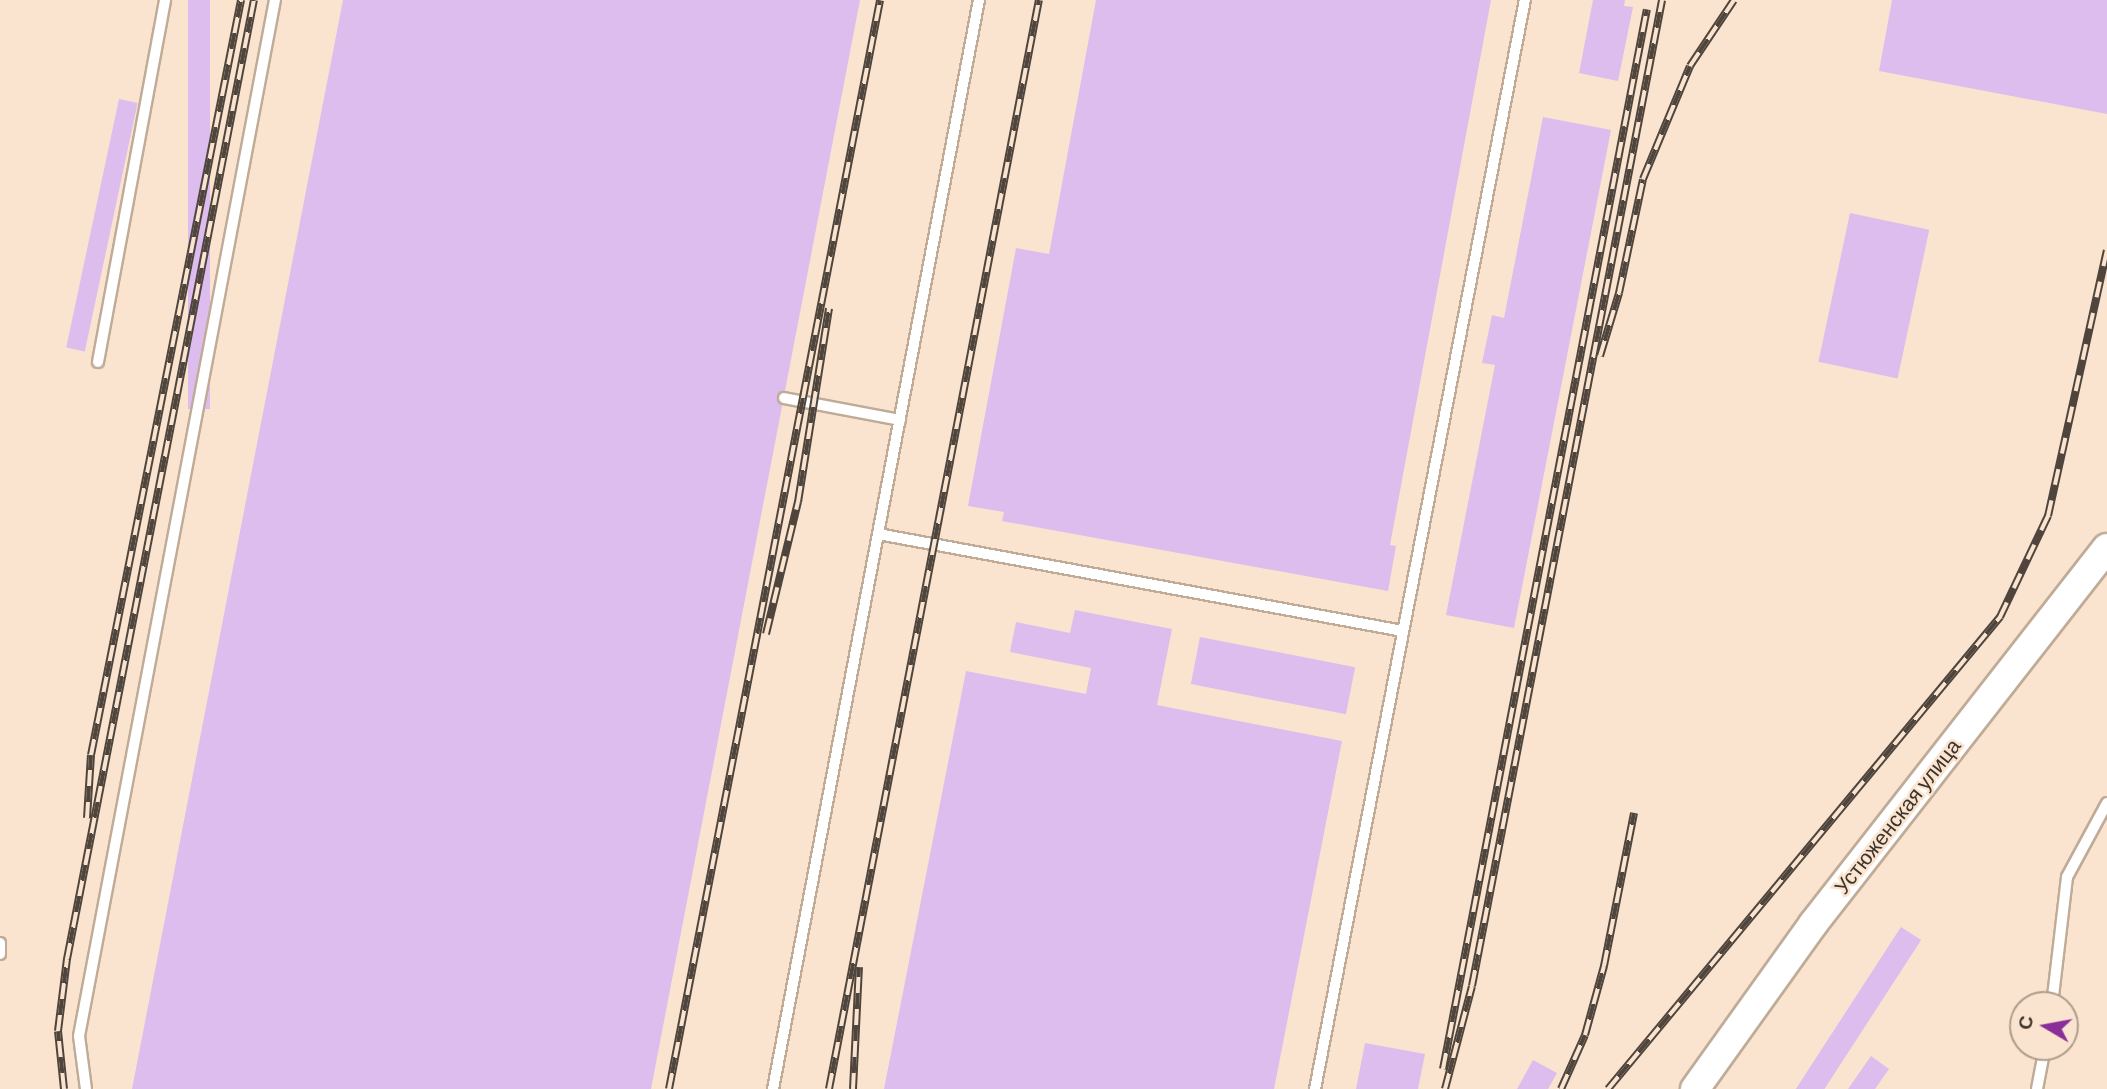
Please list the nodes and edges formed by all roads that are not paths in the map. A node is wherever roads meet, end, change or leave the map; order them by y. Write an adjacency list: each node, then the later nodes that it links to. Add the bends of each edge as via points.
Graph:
1 (165, 0): 5 (lane)
2 (275, 0): 16 (lane, via 79,1036)
3 (979, 0): 7 (lane)
4 (1525, 0): 10 (lane)
5 (98, 362)
6 (784, 398): 7 (lane)
7 (900, 420): 8 (lane)
8 (878, 534): 10 (lane); 17 (lane)
9 (2107, 548): 19 (main road, Устюженская улица, via 1813,924)
10 (1402, 631): 18 (lane)
11 (2107, 803): 14 (lane, via 2067,877)
12 (0, 943): 13 (lane)
13 (0, 954)
14 (2054, 991)
15 (2042, 1061): 20 (lane)
16 (86, 1089)
17 (773, 1089)
18 (1315, 1089)
19 (1695, 1089)
20 (2037, 1089)

